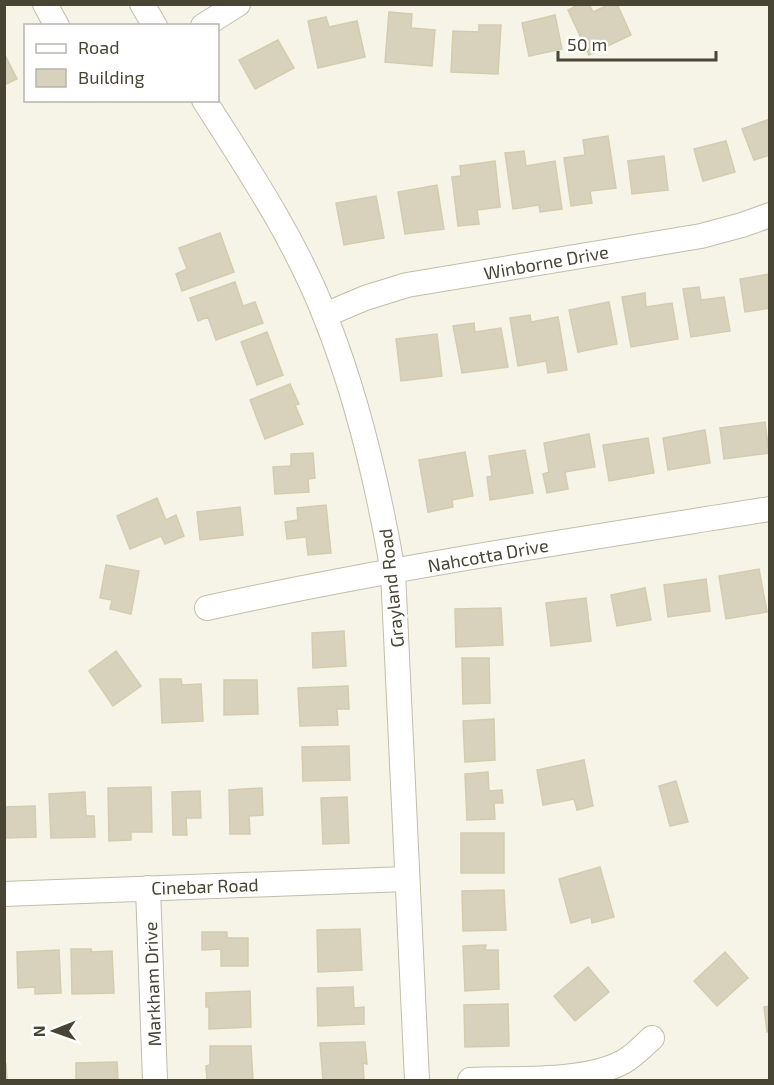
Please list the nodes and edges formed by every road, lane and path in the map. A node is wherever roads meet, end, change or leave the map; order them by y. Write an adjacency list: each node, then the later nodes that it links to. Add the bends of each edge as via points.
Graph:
1 (45, 4): 4 (street)
2 (142, 4): 5 (street)
3 (238, 4): 6 (street)
4 (56, 24)
5 (154, 24)
6 (206, 24)
7 (205, 102): 9 (street, Grayland Road, via 261,189)
8 (770, 215): 9 (street, Winborne Drive, via 700,236 407,285 365,297)
9 (325, 315): 11 (street, Grayland Road, via 364,434)
10 (770, 509): 11 (street, Nahcotta Drive)
11 (393, 572): 12 (street, Nahcotta Drive); 13 (street, Grayland Road)
12 (207, 608)
13 (406, 879): 14 (street, Cinebar Road); 18 (street, Grayland Road)
14 (148, 888): 15 (street, Cinebar Road); 17 (street, Markham Drive)
15 (4, 894)
16 (652, 1038): 19 (street, via 625,1061 580,1076)
17 (155, 1080)
18 (417, 1080)
19 (470, 1080)

